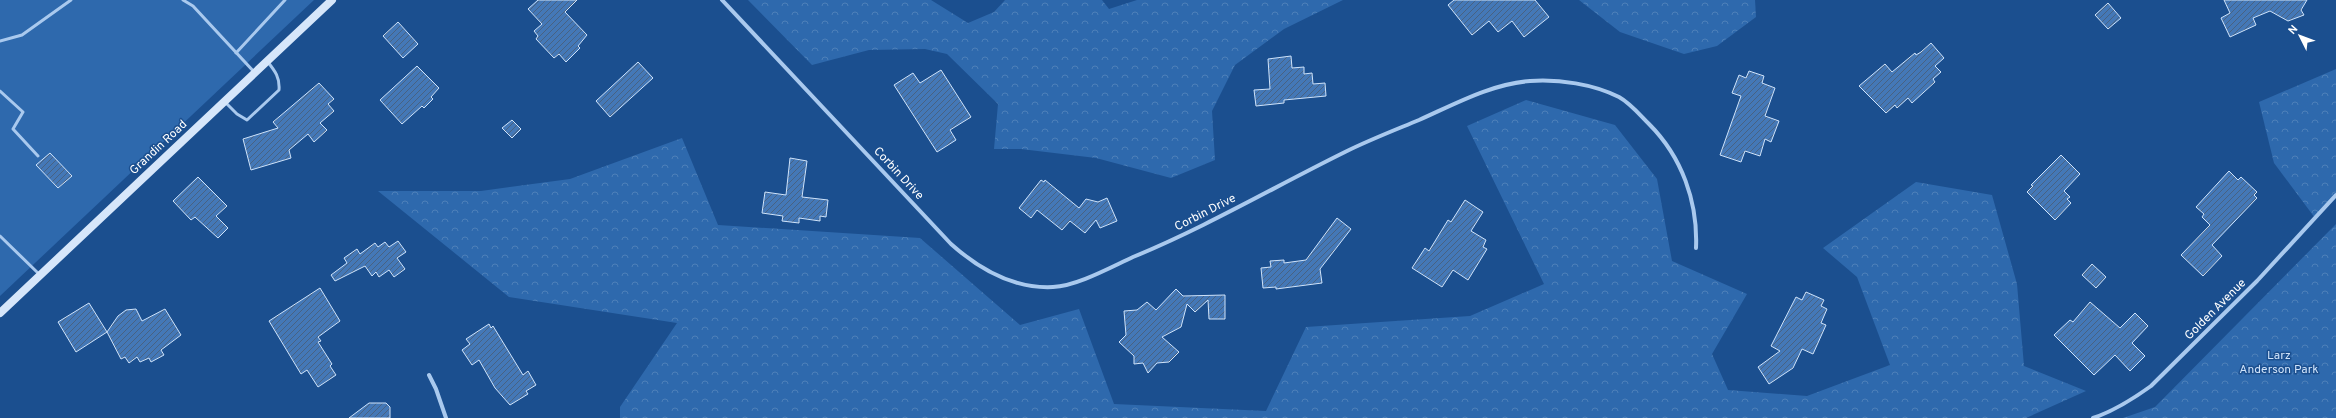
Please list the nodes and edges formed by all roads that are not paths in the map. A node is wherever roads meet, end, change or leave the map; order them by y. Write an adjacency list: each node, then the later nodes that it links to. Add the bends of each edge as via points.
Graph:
1 (71, 0): 6 (lane, via 22,35)
2 (183, 0): 7 (lane, via 193,6)
3 (285, 0): 7 (lane)
4 (332, 0): 8 (street, Grandin Road)
5 (722, 0): 15 (street, Corbin Drive, via 951,244 968,260 1009,281 1054,287 1079,280 1162,245 1347,151 1486,91 1530,81 1561,81 1591,87 1619,98 1652,128 1670,152 1690,192 1697,228)
6 (0, 41)
7 (236, 53): 9 (lane)
8 (267, 61): 9 (street, Grandin Road); 11 (lane, via 280,81 279,90 247,120)
9 (255, 72): 11 (street, Grandin Road)
10 (0, 91): 12 (lane, via 23,112 13,130)
11 (224, 101): 16 (street, Grandin Road)
12 (38, 156)
13 (2336, 195): 20 (street, Golden Avenue, via 2257,281 2151,386 2132,400)
14 (0, 236): 16 (lane)
15 (1696, 248)
16 (39, 274): 17 (street, Grandin Road)
17 (0, 313)
18 (429, 375): 19 (street)
19 (446, 418)
20 (2093, 418)

